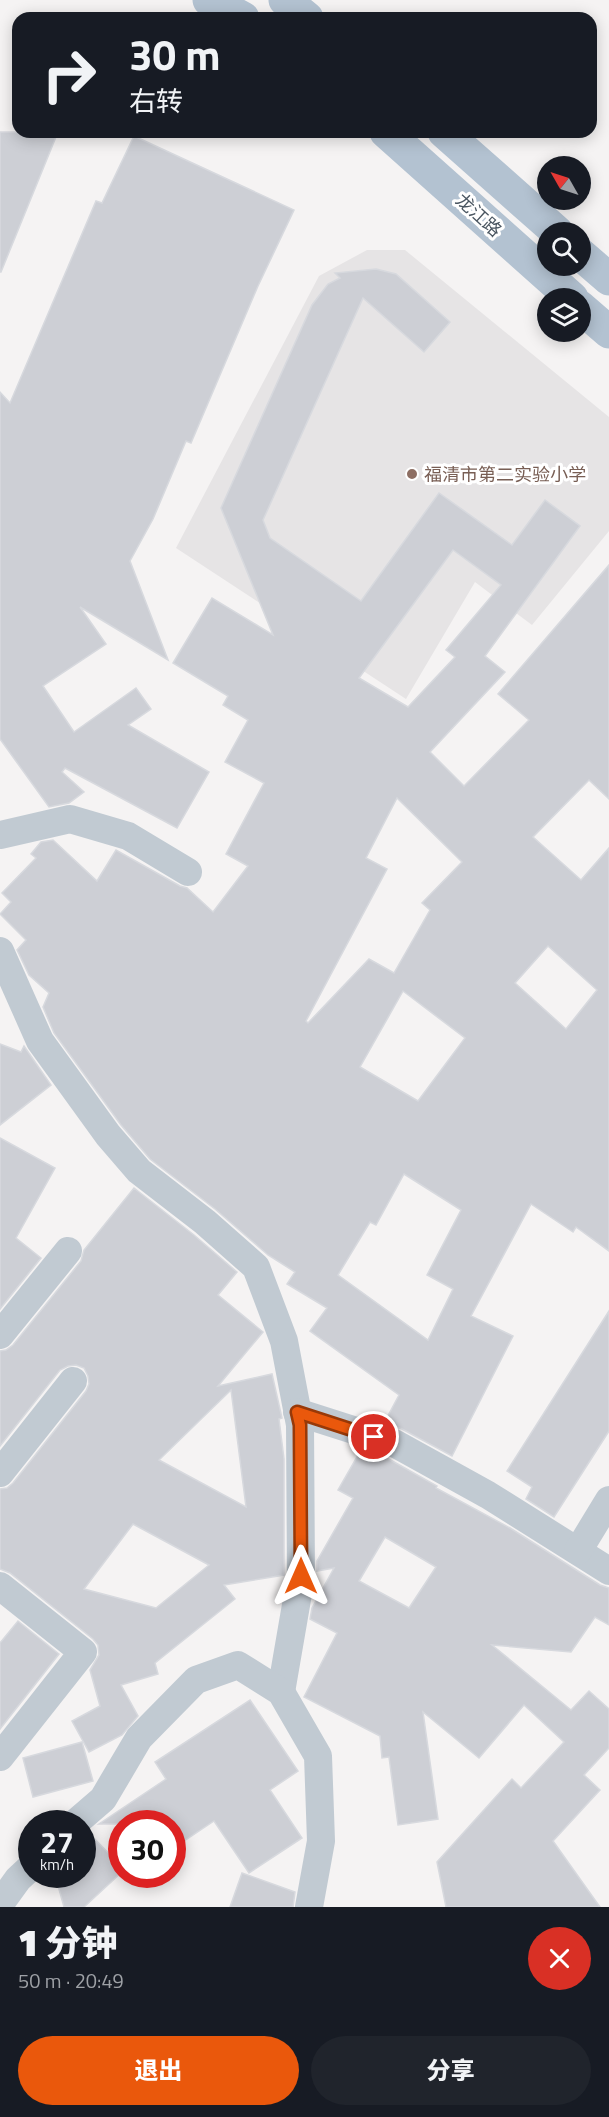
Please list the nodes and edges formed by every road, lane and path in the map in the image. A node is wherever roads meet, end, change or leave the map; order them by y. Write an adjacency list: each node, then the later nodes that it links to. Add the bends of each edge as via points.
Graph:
1 (209, 0): 4 (main road)
2 (223, 0): 5 (main road)
3 (285, 0): 6 (main road)
4 (232, 12)
5 (236, 12)
6 (300, 12)
7 (393, 138): 12 (main road, 龙江路)
8 (451, 138): 9 (main road)
9 (546, 222)
10 (591, 263): 11 (main road)
11 (609, 279)
12 (561, 288)
13 (591, 316): 14 (main road)
14 (609, 332)
15 (0, 835): 16 (street, via 70,819 128,836)
16 (188, 872)
17 (0, 951): 21 (street, via 40,1041 108,1135 139,1171 256,1267 284,1341)
18 (68, 1251): 19 (street)
19 (0, 1335)
20 (73, 1381): 22 (street)
21 (297, 1412): 24 (street, via 394,1443); 27 (street, via 301,1576)
22 (0, 1473)
23 (609, 1500): 24 (street)
24 (578, 1551): 25 (street)
25 (609, 1571)
26 (3, 1594): 28 (street, via 83,1652)
27 (281, 1692): 29 (street, via 238,1665 195,1680 139,1738 102,1798); 32 (street, via 318,1756 321,1841)
28 (0, 1757)
29 (89, 1810)
30 (18, 1879): 31 (street)
31 (0, 1904)
32 (309, 1907)

